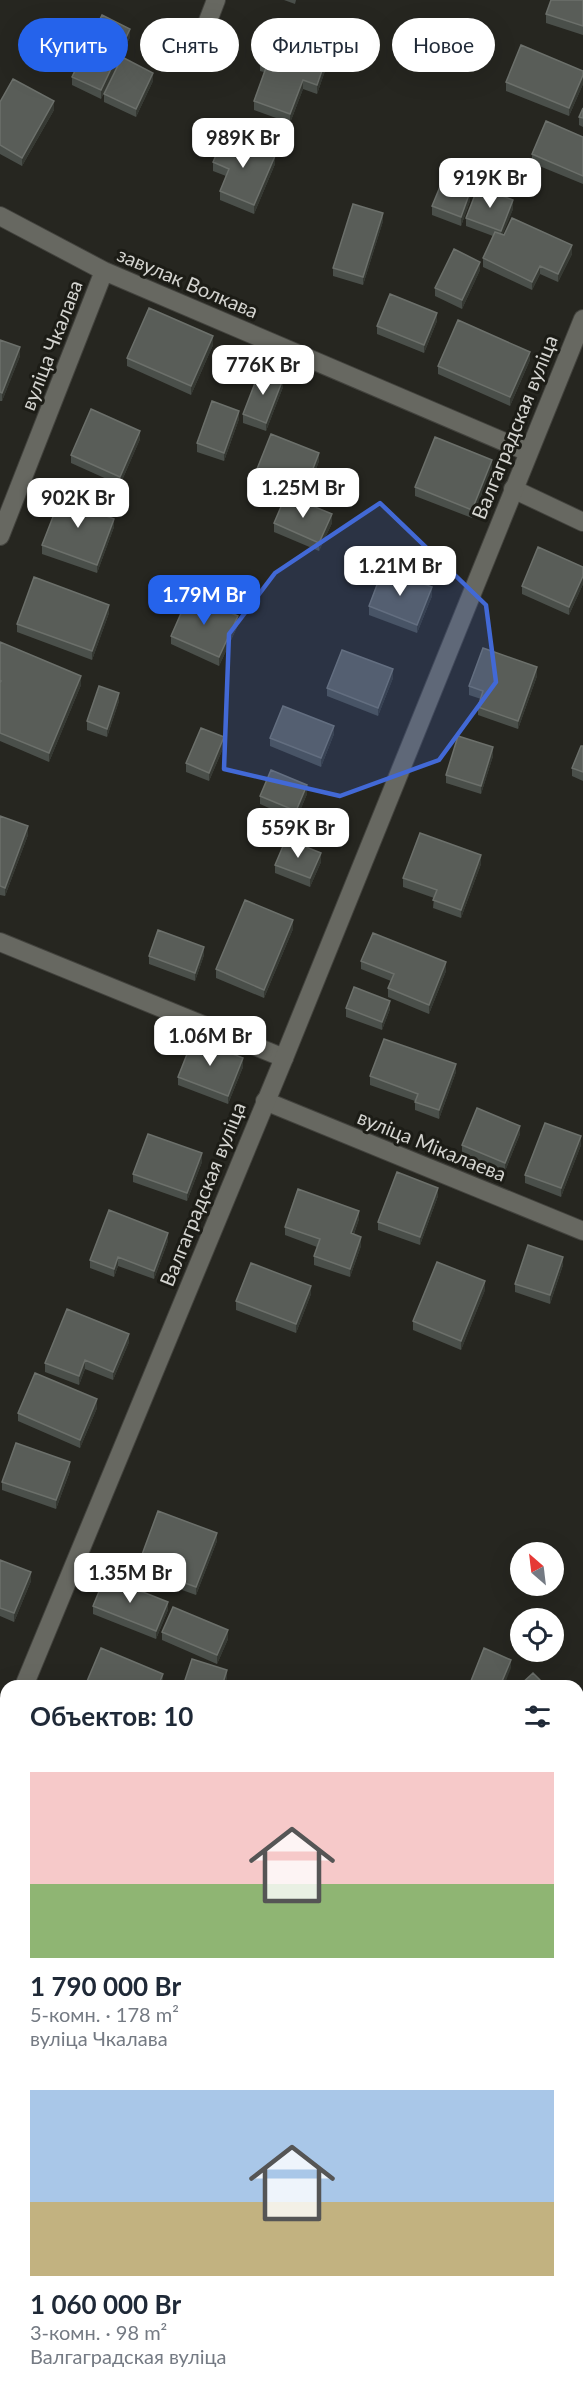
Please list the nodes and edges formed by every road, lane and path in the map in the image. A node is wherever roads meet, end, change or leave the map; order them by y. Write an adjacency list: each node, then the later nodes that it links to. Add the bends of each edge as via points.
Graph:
1 (216, 0): 2 (street)
2 (209, 18)
3 (0, 216): 4 (street, завулак Волкава)
4 (104, 271): 6 (street, завулак Волкава); 9 (street, вуліца Чкалава)
5 (583, 319): 6 (street, Валгаградская вуліца)
6 (528, 452): 7 (street, Валгаградская вуліца)
7 (513, 489): 8 (street); 11 (street, Валгаградская вуліца)
8 (583, 522)
9 (0, 536)
10 (0, 942): 11 (street)
11 (284, 1058): 12 (street, Валгаградская вуліца)
12 (265, 1101): 13 (street, вуліца Мікалаева); 14 (street, Валгаградская вуліца)
13 (583, 1231)
14 (26, 1680)

